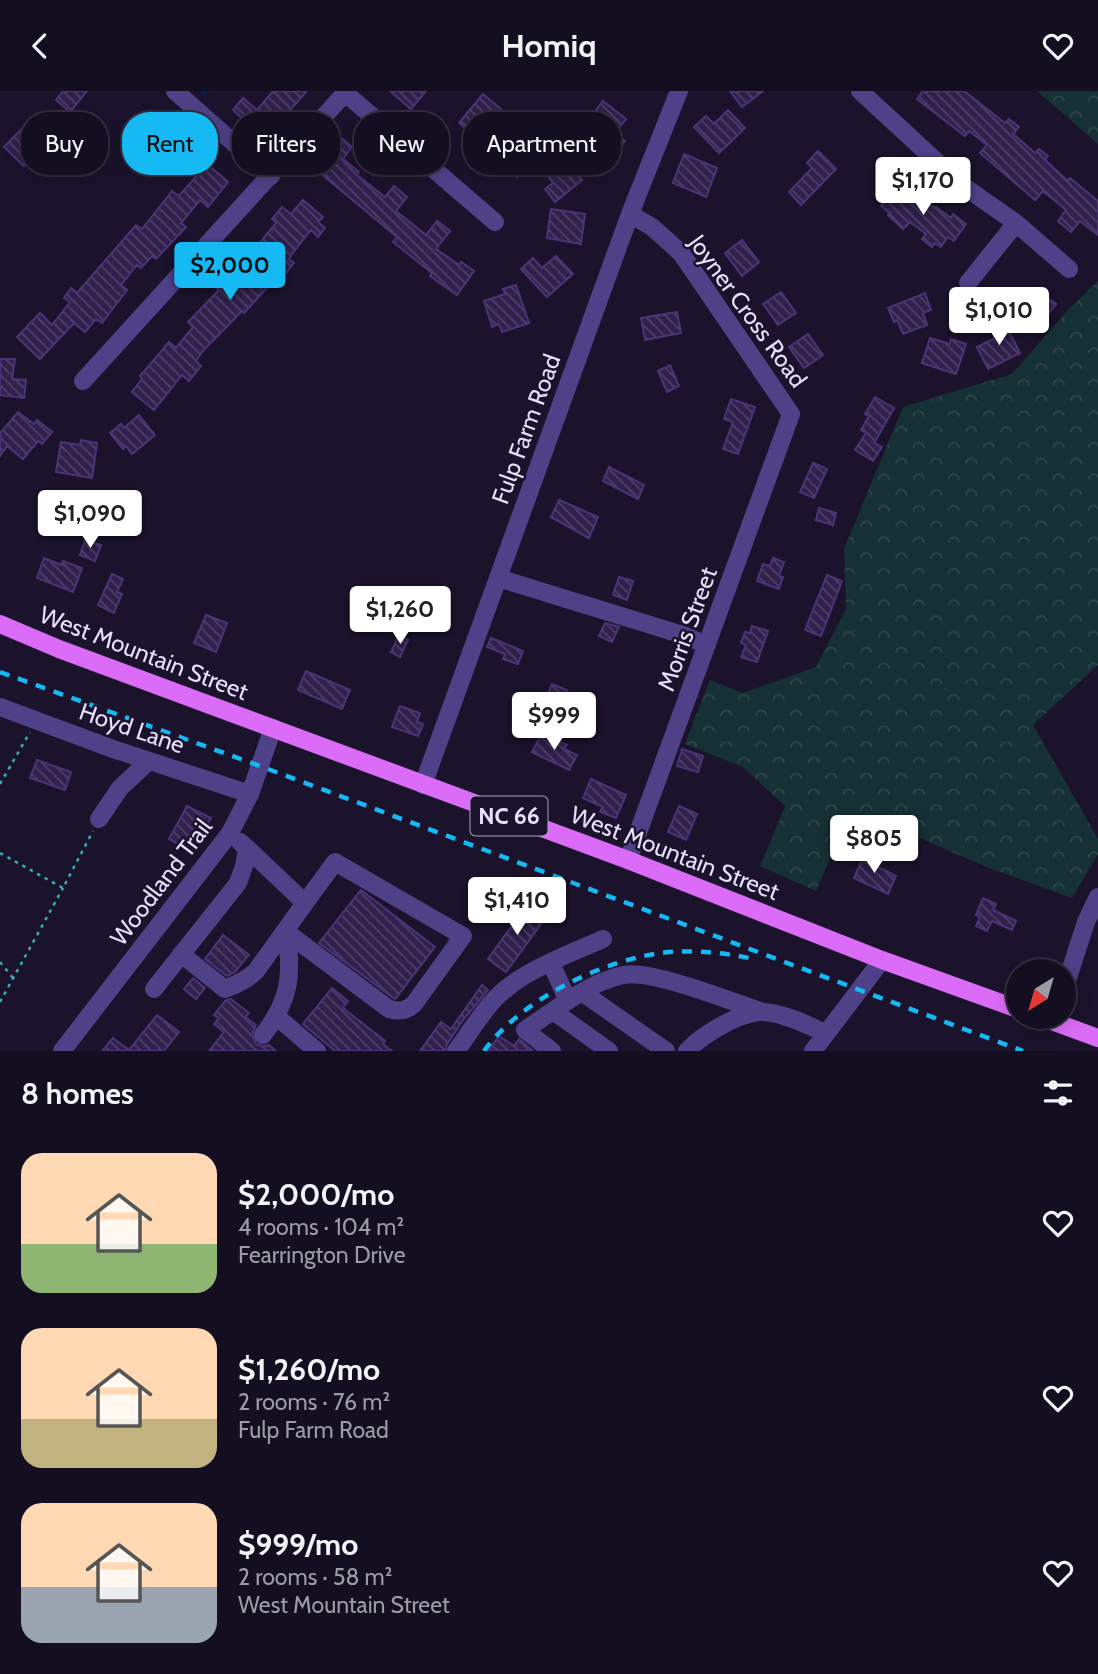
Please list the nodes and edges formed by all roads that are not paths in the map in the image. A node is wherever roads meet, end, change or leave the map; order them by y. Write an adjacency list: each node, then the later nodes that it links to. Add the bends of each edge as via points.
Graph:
1 (175, 91): 5 (street)
2 (679, 91): 6 (street, Fulp Farm Road)
3 (860, 91): 8 (street, via 962,185)
4 (346, 92): 5 (street); 7 (street)
5 (271, 176): 11 (street)
6 (630, 214): 12 (street, Joyner Cross Road, via 652,226 681,253); 13 (street, Fulp Farm Road)
7 (495, 222)
8 (1016, 223): 9 (street); 10 (street)
9 (1069, 269)
10 (968, 283)
11 (83, 381)
12 (791, 414): 15 (street, Morris Street)
13 (498, 578): 15 (street); 19 (street, Fulp Farm Road)
14 (0, 624): 17 (main road, West Mountain Street / NC 66)
15 (707, 645): 24 (street, Morris Street)
16 (0, 707): 18 (street, Hoyd Lane)
17 (273, 728): 19 (main road, West Mountain Street / NC 66); 20 (street, Woodland Trail)
18 (149, 761): 20 (street, Hoyd Lane); 21 (street, via 120,788)
19 (423, 785): 24 (main road, West Mountain Street / NC 66)
20 (250, 794): 22 (street, Woodland Trail)
21 (99, 819)
22 (230, 833): 23 (street); 42 (street, Woodland Trail)
23 (247, 848): 26 (street); 29 (street, via 238,883)
24 (628, 860): 31 (main road, West Mountain Street / NC 66)
25 (1098, 897): 30 (street)
26 (306, 903): 27 (street); 27 (street, via 335,862 463,936 414,1004 397,1011)
27 (286, 932): 29 (street, via 249,978 225,989); 37 (street, via 291,963)
28 (603, 939): 32 (street)
29 (181, 954): 33 (street)
30 (1074, 959)
31 (882, 960): 35 (main road, West Mountain Street / NC 66); 39 (street)
32 (551, 963): 34 (street); 44 (street, via 507,988)
33 (154, 989)
34 (568, 1002): 36 (street, via 602,981 647,974); 45 (street, via 525,1030); 46 (street); 47 (street)
35 (1006, 1005)
36 (763, 1012): 39 (street, via 804,1022); 48 (street, via 728,1021)
37 (277, 1017): 40 (street); 43 (street)
38 (1076, 1029): 41 (main road)
39 (826, 1034): 49 (street)
40 (263, 1035)
41 (1098, 1038)
42 (62, 1051)
43 (317, 1051)
44 (456, 1051)
45 (552, 1051)
46 (609, 1051)
47 (666, 1051)
48 (687, 1051)
49 (813, 1051)

